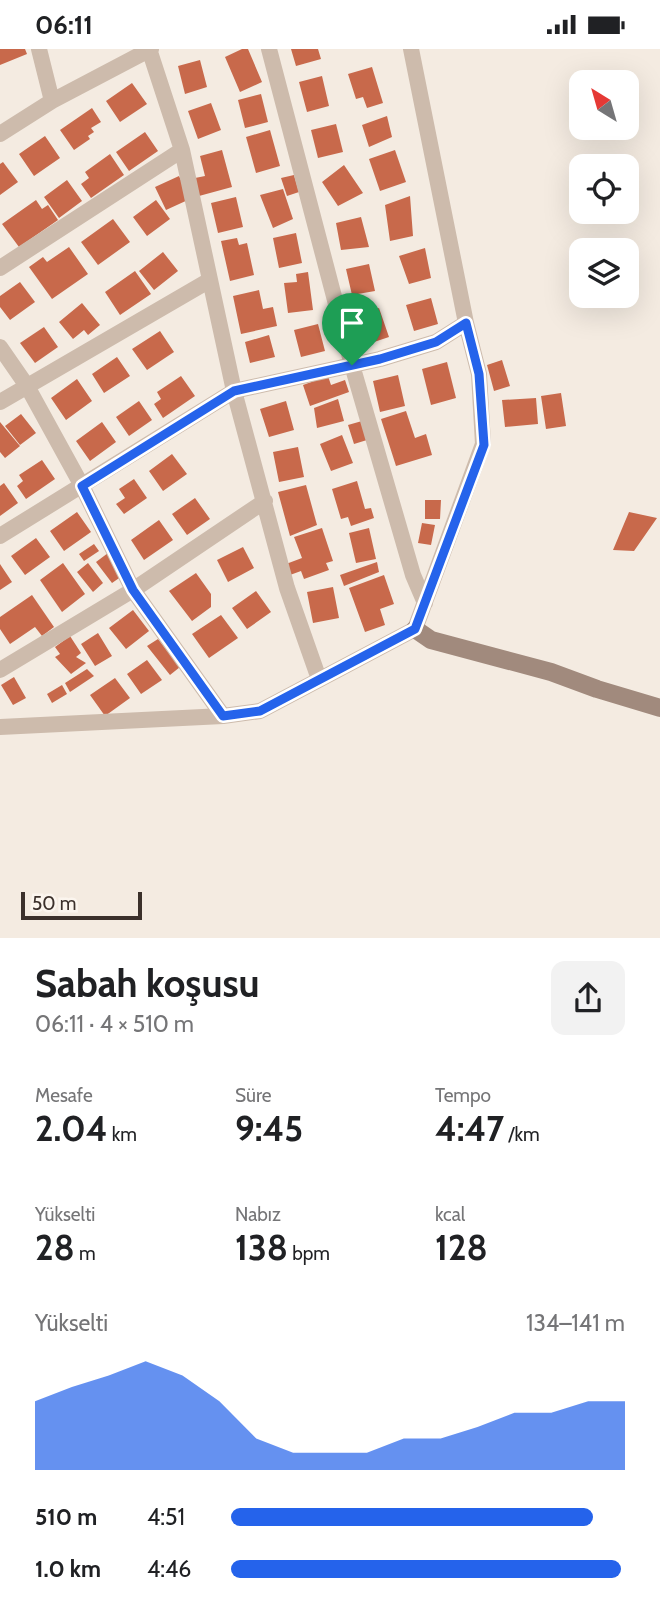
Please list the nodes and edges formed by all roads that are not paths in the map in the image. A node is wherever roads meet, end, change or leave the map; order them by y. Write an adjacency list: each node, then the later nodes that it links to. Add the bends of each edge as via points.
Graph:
1 (39, 49): 5 (street)
2 (150, 49): 5 (street); 7 (street)
3 (269, 49): 12 (street)
4 (411, 49): 10 (street)
5 (52, 101): 6 (street)
6 (0, 134)
7 (181, 150): 8 (street); 9 (street)
8 (0, 268)
9 (210, 279): 13 (street); 14 (street)
10 (466, 323): 12 (street, via 436,342); 20 (street, via 479,374 484,445)
11 (0, 347): 13 (street)
12 (352, 365): 14 (street); 20 (street)
13 (27, 386): 15 (street); 16 (street)
14 (234, 391): 16 (street); 17 (street)
15 (0, 402)
16 (82, 486): 18 (street); 19 (street)
17 (265, 501): 19 (street); 23 (street, via 287,588)
18 (0, 536)
19 (133, 590): 22 (street); 25 (street)
20 (425, 603): 21 (street)
21 (415, 629): 23 (street); 24 (street, via 431,640)
22 (0, 670)
23 (319, 679): 25 (street, via 260,711)
24 (660, 708)
25 (223, 716): 26 (street)
26 (0, 727)

